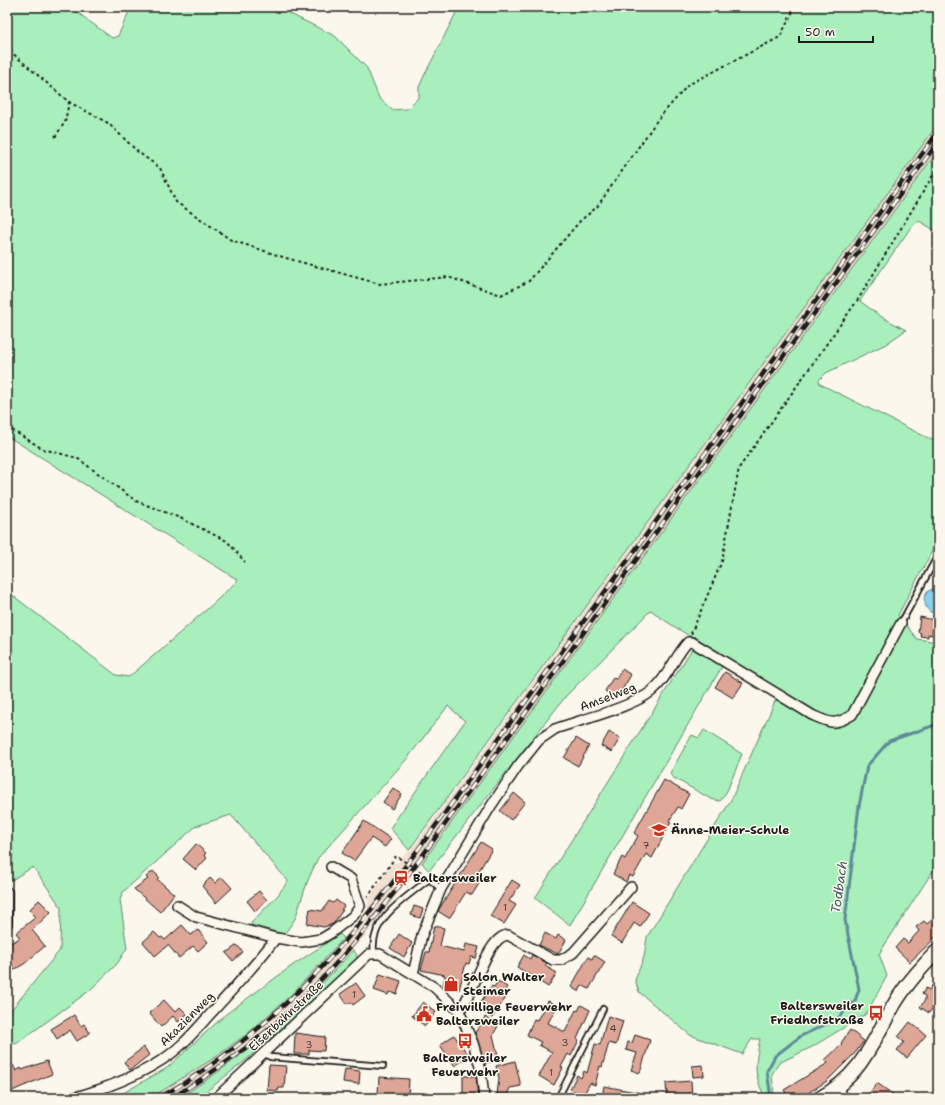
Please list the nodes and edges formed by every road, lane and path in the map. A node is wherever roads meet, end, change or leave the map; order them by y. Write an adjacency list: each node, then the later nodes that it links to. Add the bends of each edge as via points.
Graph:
1 (795, 7): 3 (path, via 780,37 688,85 658,119 597,207 580,221 529,282 501,295 448,277 380,284 231,240 176,202 160,168 138,152 108,123)
2 (7, 45): 3 (path, via 11,52)
3 (69, 102): 4 (path, via 65,122)
4 (54, 137)
5 (938, 167): 10 (path, via 859,298 739,468 722,561)
6 (7, 427): 8 (path, via 43,448 76,458 136,501 180,518 227,541)
7 (938, 556): 9 (lane)
8 (245, 562)
9 (901, 623): 10 (street, via 852,715 843,721 831,723)
10 (688, 642): 14 (street, Amselweg, via 662,680 639,700 555,729 539,740 491,806)
11 (331, 867): 17 (street, via 351,879)
12 (429, 879): 14 (lane); 17 (path, via 396,856); 21 (lane, via 393,908 381,923 372,942)
13 (631, 887): 24 (street, via 573,953 561,960 553,960 508,935 502,935 495,942 466,1004)
14 (441, 889): 22 (street, Amselweg, via 422,935)
15 (7, 892): 18 (street)
16 (177, 906): 19 (street, via 196,917)
17 (360, 906): 19 (street, via 354,915 321,939 301,942)
18 (7, 924)
19 (276, 938): 28 (street, Akazienweg, via 185,1042 163,1060 104,1089)
20 (938, 950): 27 (main road, via 917,972 896,1002 869,1051)
21 (374, 952): 22 (street); 25 (street, Eisenbahnstraße)
22 (413, 974): 24 (street, via 434,987)
23 (603, 1009): 31 (lane)
24 (459, 1011): 30 (street, via 473,1042 481,1070)
25 (264, 1053): 26 (lane, via 270,1057); 29 (street, Eisenbahnstraße)
26 (383, 1066)
27 (840, 1093): 32 (main road)
28 (72, 1098)
29 (216, 1098)
30 (484, 1098)
31 (558, 1098)
32 (820, 1098)

